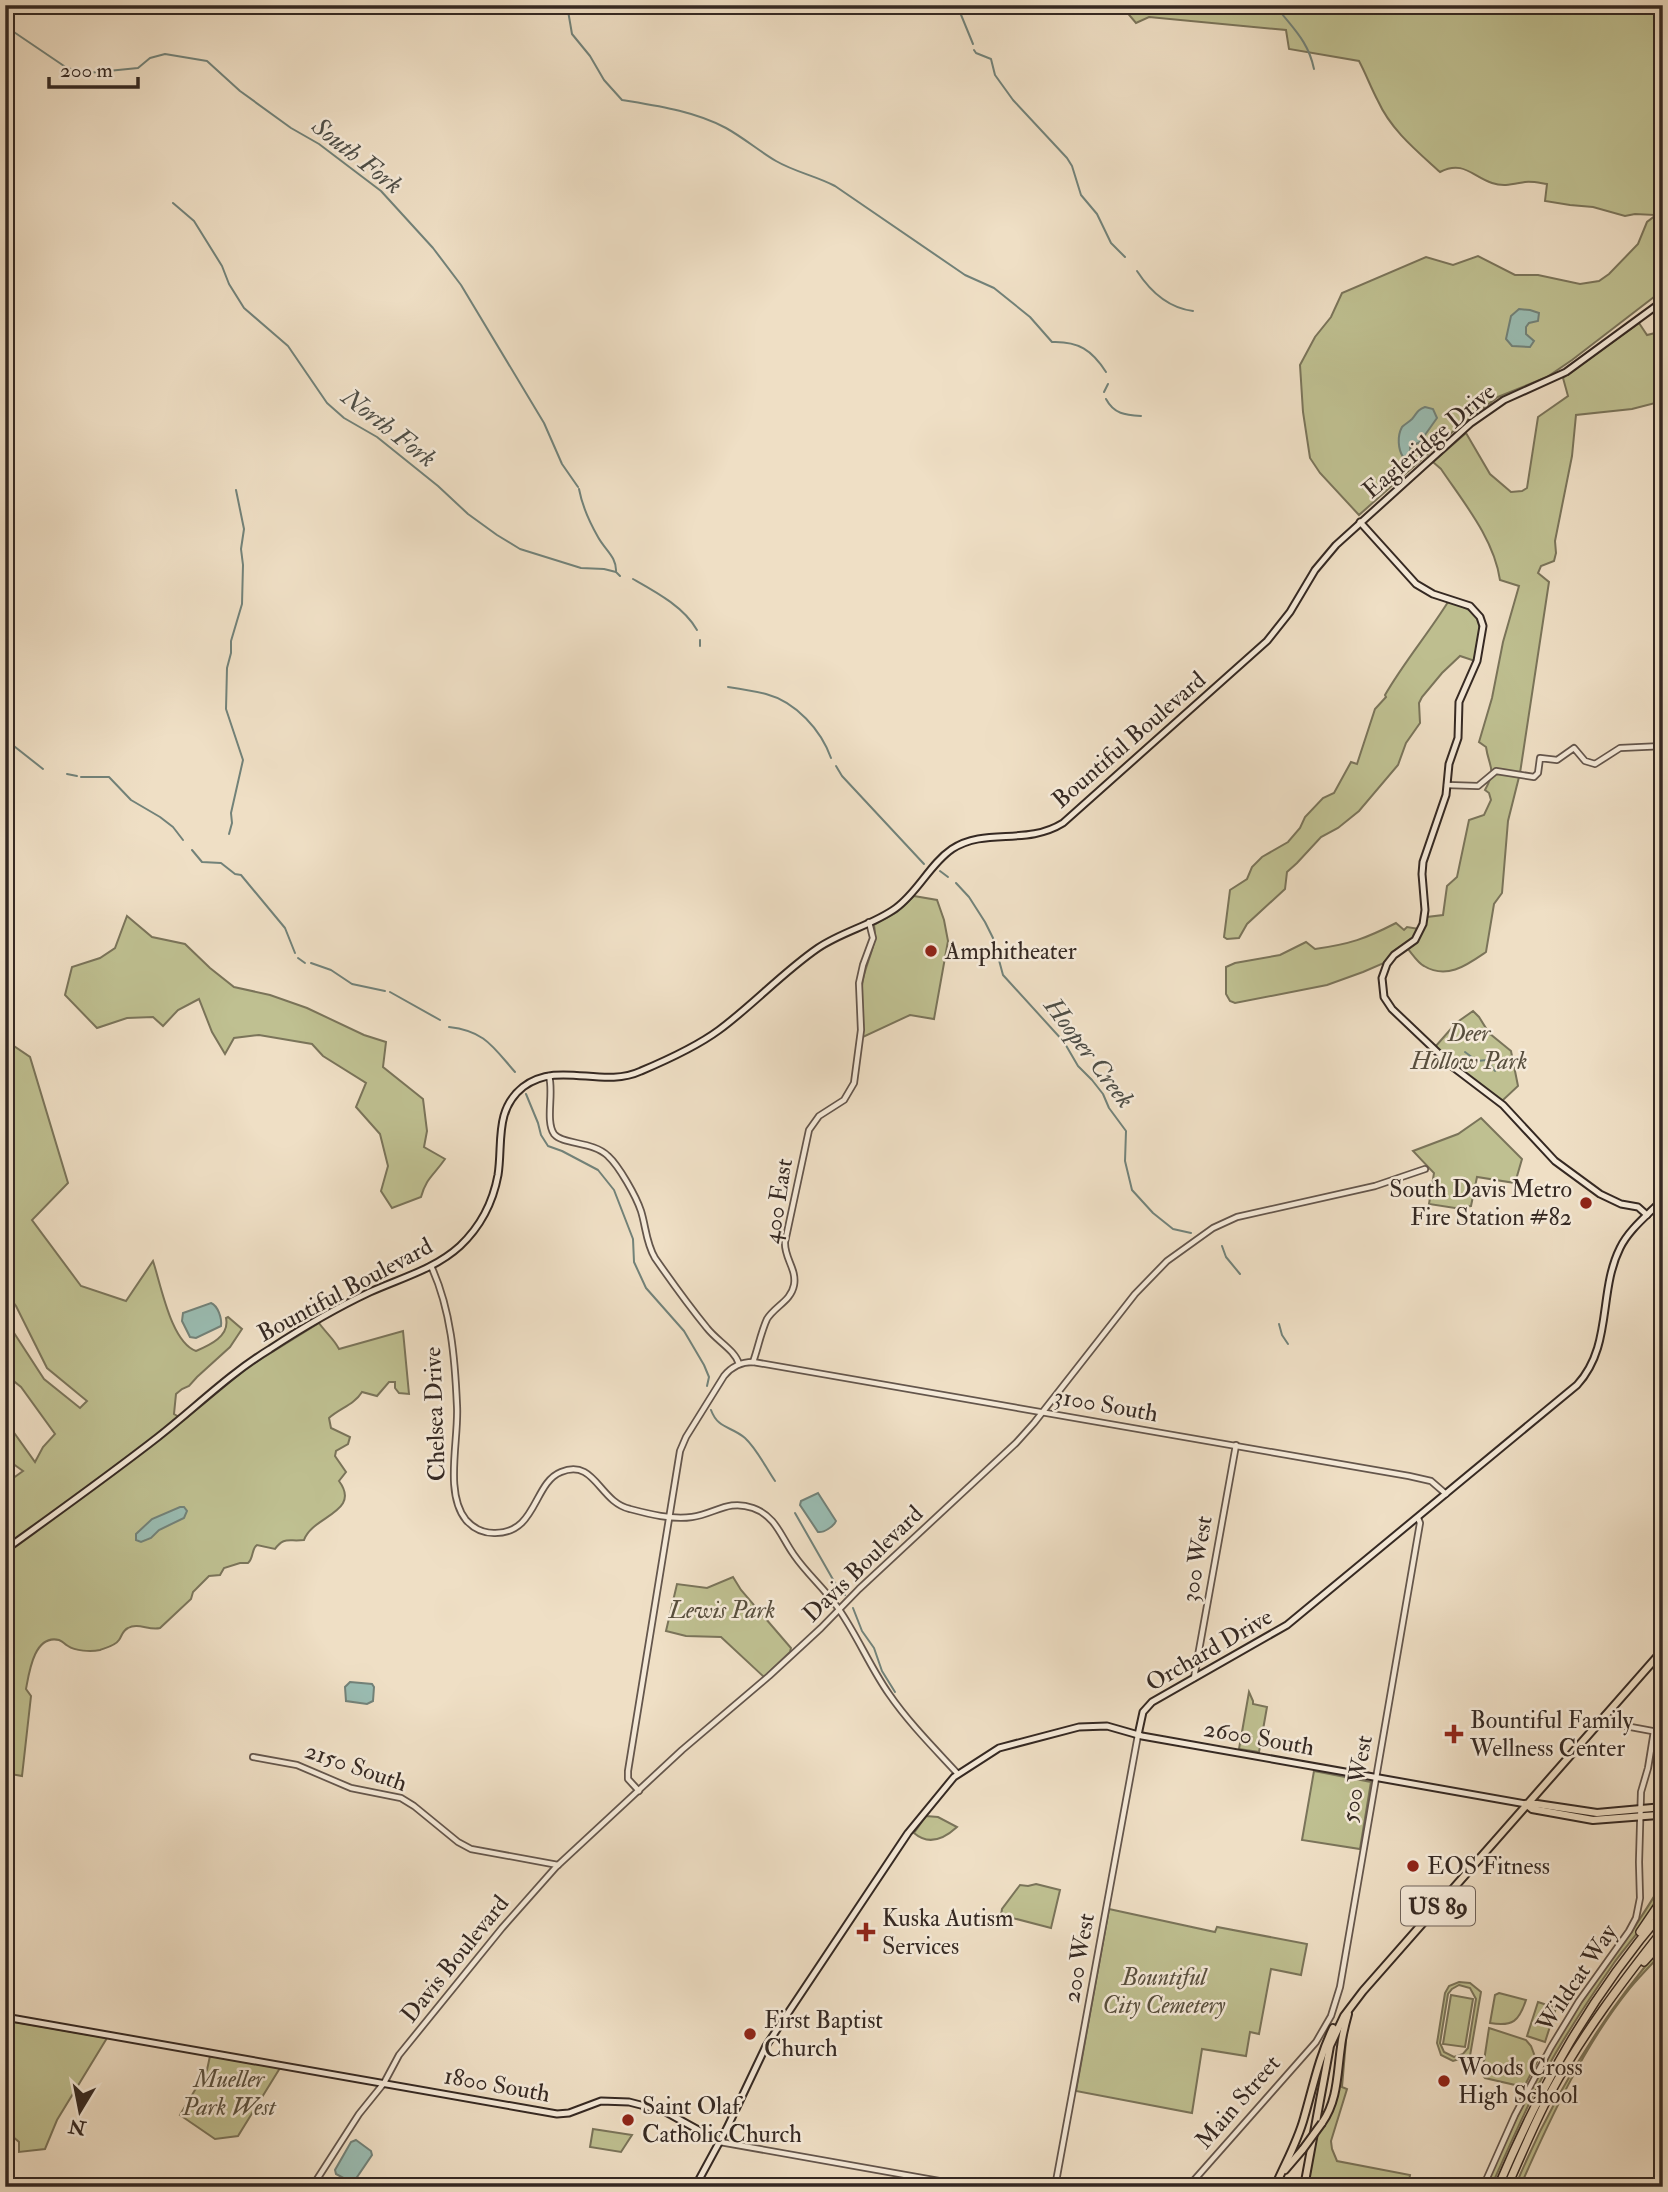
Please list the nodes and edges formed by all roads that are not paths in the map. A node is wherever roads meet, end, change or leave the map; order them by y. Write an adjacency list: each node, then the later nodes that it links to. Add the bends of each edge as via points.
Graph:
1 (1663, 301): 2 (main road, Eagleridge Drive, via 1566,372 1486,411)
2 (1360, 523): 3 (main road, Eagleridge Drive, via 1324,558 1290,612); 5 (main road, via 1416,584 1470,606 1481,619 1477,661 1458,706 1458,738)
3 (1256, 652): 6 (main road, Bountiful Boulevard, via 1063,823 1037,834 978,839 957,847 900,905)
4 (1663, 746): 5 (street, via 1620,748 1595,764 1585,761 1574,748 1559,760 1540,758 1535,776 1496,771 1480,786)
5 (1447, 785): 10 (main road, via 1422,865 1423,924 1412,942 1385,967 1385,1000 1453,1067 1503,1105 1555,1161 1600,1194)
6 (869, 922): 7 (main road, Bountiful Boulevard, via 818,948 713,1034 642,1071 613,1078); 14 (street, 400 East, via 873,938 859,983 855,1079 846,1098 819,1116 808,1133 784,1246 794,1287 768,1318)
7 (549, 1076): 13 (main road, Bountiful Boulevard, via 526,1085 508,1105 500,1127 498,1177 482,1219 452,1252); 15 (street, via 554,1134 594,1146 611,1159 640,1209 654,1258)
8 (1425, 1169): 16 (street, Davis Boulevard, via 1375,1186 1243,1215 1213,1228 1150,1276)
9 (1663, 1199): 11 (main road, Orchard Drive)
10 (1638, 1207): 11 (main road); 12 (main road)
11 (1655, 1207): 12 (main road, Orchard Drive)
12 (1647, 1215): 18 (main road, Orchard Drive, via 1618,1252 1600,1345 1585,1375)
13 (431, 1266): 19 (street, Chelsea Drive, via 452,1347 457,1408 455,1492 470,1523 493,1533 515,1528 552,1478 574,1469 590,1475 620,1507); 21 (main road, Bountiful Boulevard, via 356,1299 267,1350)
14 (754, 1362): 15 (street); 16 (street, 3100 South)
15 (739, 1364): 19 (street, via 726,1374 682,1444)
16 (1043, 1412): 17 (street, 3100 South); 22 (street, Davis Boulevard)
17 (1236, 1445): 18 (street, 3100 South, via 1427,1479); 24 (street, 300 West)
18 (1446, 1495): 20 (main road, Orchard Drive)
19 (669, 1517): 22 (street, Chelsea Drive, via 694,1517 730,1505 760,1511 775,1524 798,1561); 32 (street, via 628,1771 628,1779)
20 (1418, 1518): 24 (main road, Orchard Drive, via 1287,1625); 31 (street, 500 West)
21 (5, 1550)
22 (839, 1610): 30 (street, Chelsea Drive, via 896,1704); 32 (street, Davis Boulevard)
23 (1663, 1650): 25 (main road, US 89)
24 (1194, 1678): 28 (main road, Orchard Drive, via 1147,1706)
25 (1605, 1715): 26 (street, via 1620,1725); 33 (main road, US 89)
26 (1654, 1731): 27 (street); 35 (street, Wildcat Way, via 1640,1792)
27 (1663, 1733)
28 (1138, 1735): 30 (main road, via 1107,1726 1079,1727 999,1748); 31 (main road, 2600 South); 52 (street, 200 West)
29 (253, 1757): 36 (street, 2150 South, via 297,1765 351,1788 401,1798 471,1849)
30 (958, 1774): 47 (main road, via 908,1833 766,2046)
31 (1376, 1778): 33 (main road, 2600 South); 45 (street, 500 West, via 1336,2002)
32 (639, 1791): 36 (street, Davis Boulevard)
33 (1526, 1804): 35 (main road, 2600 South, via 1588,1819); 43 (main road, US 89)
34 (1661, 1812): 35 (main road, 2600 South)
35 (1640, 1813): 56 (street, Wildcat Way, via 1640,1902 1635,1921 1545,2059)
36 (559, 1865): 46 (street, Davis Boulevard, via 405,2047)
37 (1663, 1898): 41 (highway)
38 (1663, 1912): 41 (highway)
39 (1663, 1930): 42 (highway)
40 (1663, 1941): 42 (highway)
41 (1606, 1986): 57 (highway, via 1552,2072)
42 (1609, 2002): 58 (highway, via 1550,2094)
43 (1349, 2009): 48 (main road, via 1337,2020 1321,2054 1303,2120); 48 (main road, bridge, via 1331,2108); 55 (main road, US 89, via 1328,2053)
44 (5, 2017): 46 (main road, 1800 South)
45 (1316, 2042): 53 (street, Main Street)
46 (384, 2083): 47 (main road, 1800 South, via 561,2114 601,2102 629,2102 661,2109); 49 (street, Davis Boulevard)
47 (720, 2142): 50 (main road); 51 (street, 1800 South)
48 (1278, 2180): 54 (main road)
49 (312, 2187)
50 (695, 2187)
51 (973, 2187)
52 (1055, 2187)
53 (1188, 2187)
54 (1272, 2187)
55 (1304, 2187)
56 (1483, 2187)
57 (1498, 2187)
58 (1507, 2187)

